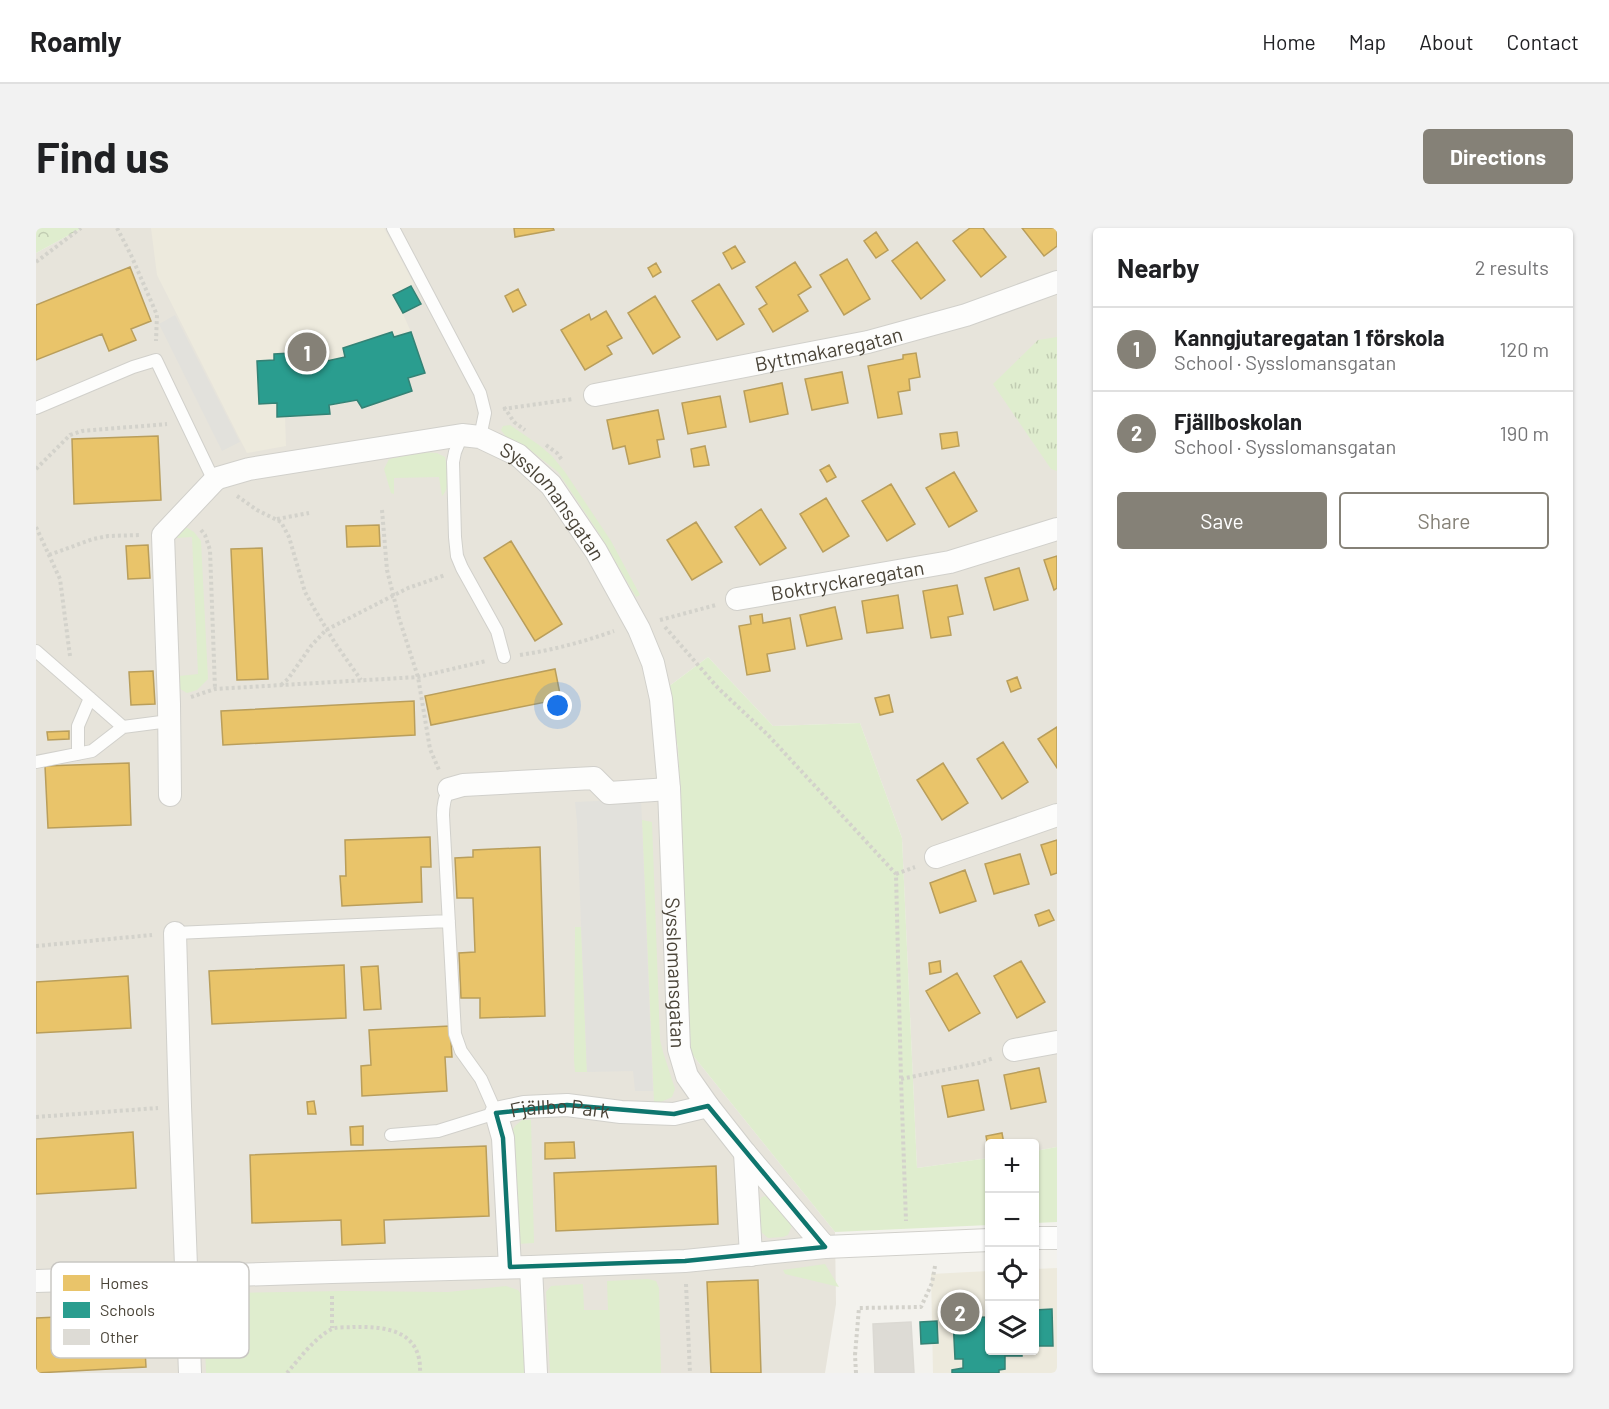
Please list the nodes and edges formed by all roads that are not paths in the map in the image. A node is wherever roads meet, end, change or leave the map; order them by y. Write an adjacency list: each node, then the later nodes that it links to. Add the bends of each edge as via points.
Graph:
1 (393, 228): 5 (lane, via 480,393 485,413)
2 (1057, 282): 3 (street, Byttmakaregatan, via 966,315 868,342)
3 (595, 395)
4 (36, 408): 6 (lane, via 156,360)
5 (471, 436): 6 (street, via 249,469); 10 (lane, via 455,452 453,462 454,537 457,556 497,631); 17 (street, Sysslomansgatan, via 518,455 551,485 596,551 653,663 661,699)
6 (216, 480): 12 (street, via 163,535)
7 (1057, 529): 8 (street, Boktryckaregatan, via 950,562)
8 (737, 599)
9 (36, 651): 11 (lane)
10 (504, 657)
11 (90, 698): 13 (lane); 14 (lane, via 78,726)
12 (169, 712): 13 (lane); 18 (street)
13 (123, 727): 14 (lane, via 92,751)
14 (78, 754): 15 (lane)
15 (36, 762)
16 (449, 789): 17 (street, via 462,785 594,778 609,793); 21 (lane, via 443,806)
17 (669, 789): 25 (street, Sysslomansgatan, via 679,1049 687,1076)
18 (170, 795)
19 (1057, 814): 20 (street)
20 (936, 857)
21 (449, 921): 22 (lane); 26 (lane, via 455,1034)
22 (175, 933): 34 (street)
23 (1057, 1042): 24 (street)
24 (1014, 1050)
25 (708, 1106): 26 (street, Fjällbo Park, via 674,1114 567,1105); 28 (street, Sysslomansgatan)
26 (496, 1113): 27 (lane, via 438,1131); 35 (street, Fjällbo Park, via 503,1138)
27 (391, 1135)
28 (745, 1153): 32 (street, Sysslomansgatan); 33 (street)
29 (1039, 1238): 30 (street)
30 (1057, 1238)
31 (985, 1240): 32 (street)
32 (825, 1247): 33 (street)
33 (751, 1255): 35 (street)
34 (186, 1262)
35 (520, 1267): 36 (street); 41 (street, Fjällbo Park)
36 (249, 1275)
37 (36, 1281): 38 (street)
38 (51, 1281)
39 (190, 1358): 40 (street)
40 (190, 1373)
41 (536, 1373)

